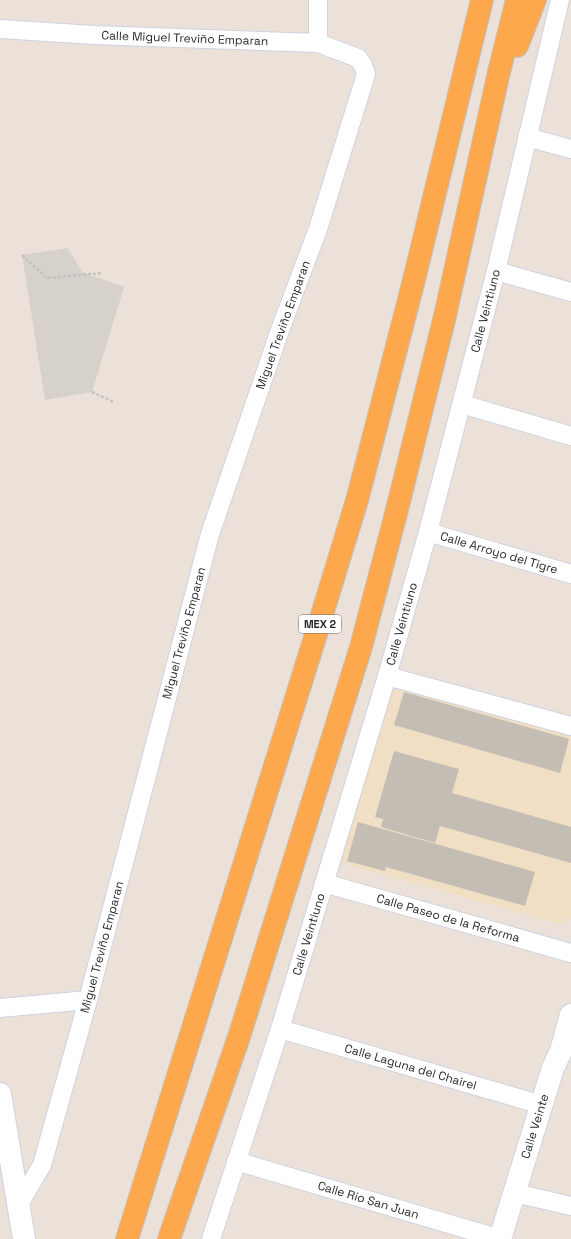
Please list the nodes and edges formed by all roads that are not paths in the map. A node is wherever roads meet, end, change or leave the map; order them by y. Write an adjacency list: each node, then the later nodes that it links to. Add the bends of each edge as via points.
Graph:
1 (318, 0): 7 (street)
2 (482, 0): 34 (highway, MEX 2, via 358,497)
3 (517, 0): 9 (highway)
4 (535, 0): 9 (highway, via 520,43)
5 (560, 0): 10 (street, Calle Veintiuno)
6 (0, 29): 7 (street, Calle Miguel Treviño Emparan)
7 (318, 43): 8 (street, Calle Miguel Treviño Emparan, via 358,58)
8 (363, 65): 22 (street, Miguel Treviño Emparan, via 366,74 318,230 280,330 210,534)
9 (499, 72): 35 (highway, via 445,316 361,647 238,1037)
10 (528, 137): 11 (street); 12 (street, Calle Veintiuno)
11 (571, 149)
12 (496, 272): 13 (street); 14 (street, Calle Veintiuno)
13 (571, 292)
14 (462, 404): 15 (street); 16 (street, Calle Veintiuno)
15 (571, 436)
16 (428, 532): 17 (street, Calle Arroyo del Tigre); 18 (street, Calle Veintiuno)
17 (571, 574)
18 (387, 676): 19 (street); 20 (street, Calle Veintiuno)
19 (571, 726)
20 (324, 883): 21 (street, Calle Paseo de la Reforma); 25 (street, Calle Veintiuno)
21 (571, 953)
22 (88, 1000): 23 (street); 31 (street, Miguel Treviño Emparan, via 42,1165)
23 (0, 1008)
24 (571, 1015): 26 (street, Calle Veinte)
25 (280, 1029): 28 (street, Calle Laguna del Chairel); 29 (street, Calle Veintiuno)
26 (566, 1053): 28 (street, Calle Veinte, via 553,1068)
27 (0, 1094): 31 (street)
28 (542, 1105): 30 (street, Calle Veinte)
29 (236, 1161): 36 (street, Calle Veintiuno); 37 (street, Calle Río San Juan)
30 (515, 1193): 32 (street); 37 (street, Calle Veinte)
31 (18, 1206): 33 (street)
32 (571, 1206)
33 (24, 1239)
34 (127, 1239)
35 (169, 1239)
36 (211, 1239)
37 (500, 1239)

